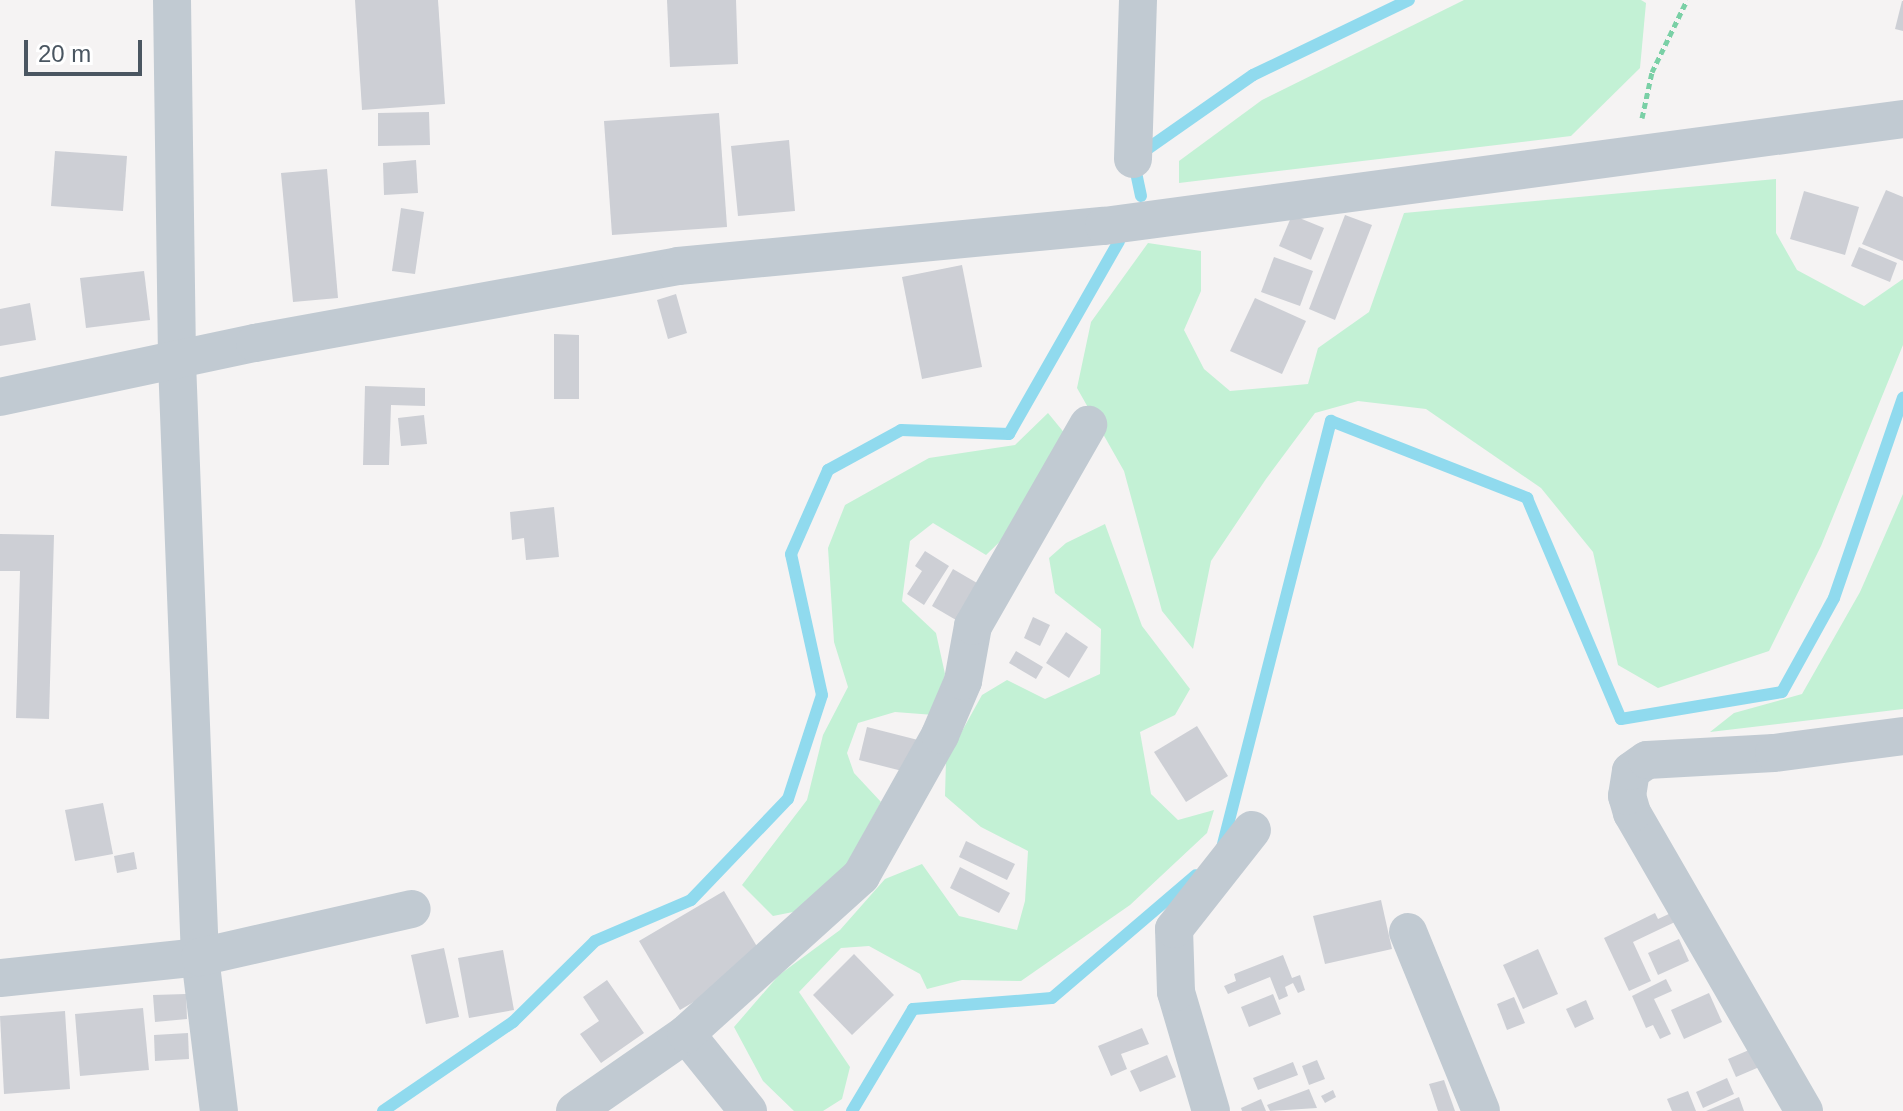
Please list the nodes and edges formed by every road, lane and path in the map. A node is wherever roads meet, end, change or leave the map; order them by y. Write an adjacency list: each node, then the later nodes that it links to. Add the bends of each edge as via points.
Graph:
1 (172, 0): 7 (street)
2 (1138, 0): 6 (street)
3 (1687, 0): 5 (path, via 1652,72 1642,112)
4 (1903, 119): 5 (street)
5 (1641, 154): 7 (street, via 1104,226 678,266)
6 (1133, 159)
7 (177, 362): 8 (street); 14 (street)
8 (0, 397)
9 (1088, 425): 16 (street, via 973,626 963,681 861,876)
10 (1903, 736): 22 (street, via 1774,753 1647,760 1631,771 1627,796 1632,813)
11 (1252, 830): 20 (street, via 1174,929 1176,992)
12 (412, 909): 14 (street)
13 (1408, 932): 21 (street)
14 (200, 957): 15 (street); 17 (street)
15 (0, 978)
16 (686, 1034): 18 (street); 19 (street)
17 (219, 1111)
18 (575, 1111)
19 (748, 1111)
20 (1211, 1111)
21 (1481, 1111)
22 (1804, 1111)

